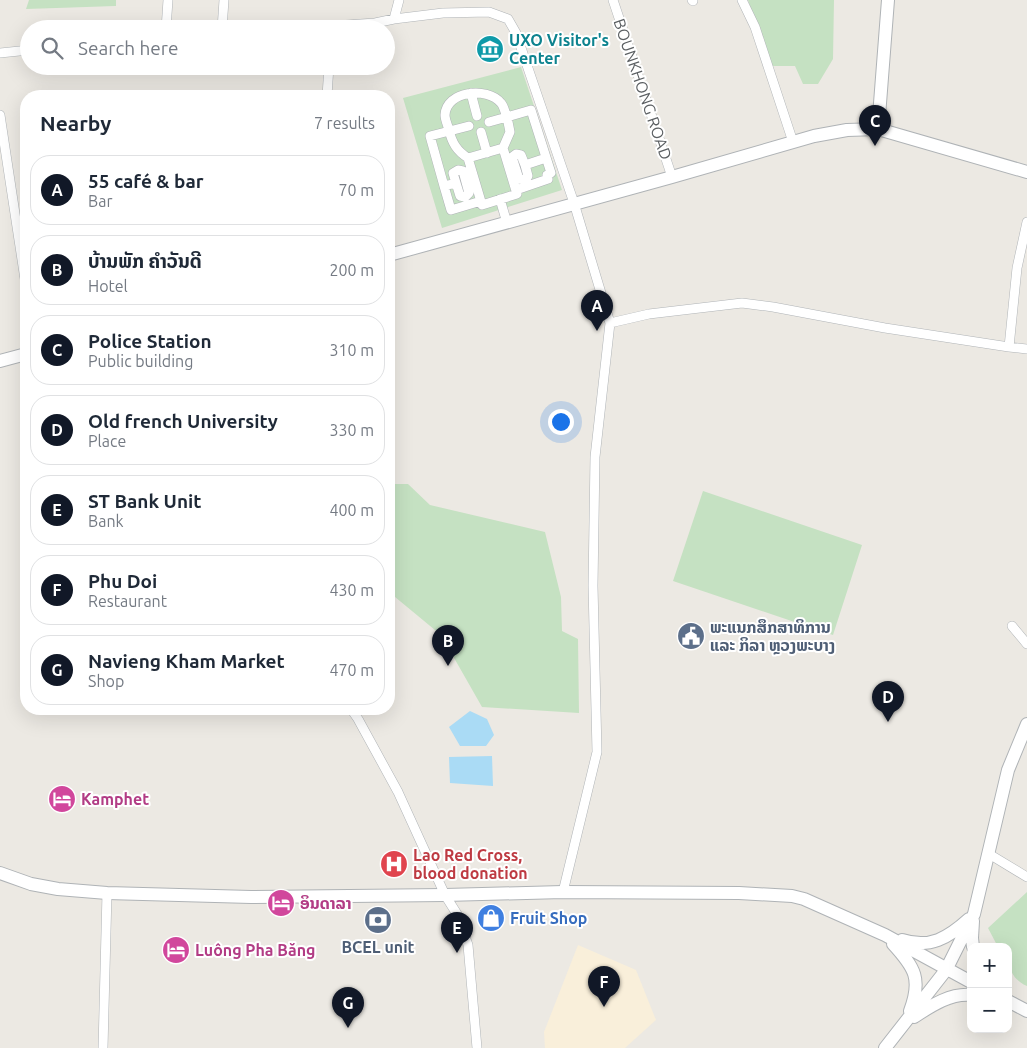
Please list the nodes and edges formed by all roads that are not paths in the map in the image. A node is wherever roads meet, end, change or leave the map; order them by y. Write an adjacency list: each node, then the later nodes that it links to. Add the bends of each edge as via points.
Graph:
1 (168, 0): 8 (street)
2 (224, 0): 9 (street)
3 (399, 0): 7 (street)
4 (613, 0): 31 (street, BOUNKHONG ROAD)
5 (742, 0): 24 (street, via 755,27)
6 (888, 0): 21 (main road)
7 (394, 19): 10 (street); 37 (street, via 489,12 508,19 516,33)
8 (167, 20)
9 (223, 20)
10 (389, 20)
11 (20, 51): 12 (street)
12 (0, 52)
13 (328, 75): 14 (street)
14 (327, 90)
15 (471, 93): 17 (street); 18 (street, via 486,93 501,102); 22 (street, via 450,103 445,115)
16 (0, 115): 40 (street)
17 (476, 116)
18 (507, 117): 19 (street); 25 (street, via 510,132); 28 (street, via 531,110)
19 (488, 122)
20 (469, 126): 22 (street)
21 (878, 129): 24 (main road, via 830,132); 30 (main road)
22 (449, 132): 27 (street, via 452,144); 33 (street, via 430,136)
23 (481, 132): 26 (street)
24 (793, 142): 31 (main road)
25 (503, 148): 26 (street); 34 (street)
26 (487, 153): 27 (street)
27 (468, 158): 36 (street)
28 (546, 158): 29 (street); 34 (street, via 551,173 546,175 548,179)
29 (525, 165)
30 (1027, 172)
31 (672, 177): 37 (main road)
32 (456, 183): 33 (street)
33 (444, 186): 36 (street, via 450,210)
34 (516, 190): 35 (street, via 517,194)
35 (500, 199): 36 (street, via 482,205); 39 (street)
36 (481, 201)
37 (574, 203): 39 (main road); 42 (street)
38 (1027, 222): 43 (street, via 1017,268)
39 (507, 223): 41 (main road)
40 (20, 247)
41 (395, 252)
42 (610, 322): 43 (street, via 742,303); 54 (street, via 595,457 593,586 597,752)
43 (1009, 347): 44 (street)
44 (1027, 349)
45 (20, 356): 46 (main road)
46 (0, 361)
47 (1012, 626): 48 (street)
48 (1027, 644)
49 (355, 715): 56 (street, via 398,792)
50 (1027, 724): 51 (main road, via 1008,770)
51 (989, 854): 53 (street); 57 (main road)
52 (0, 873): 55 (main road, via 58,890)
53 (1027, 877)
54 (563, 892): 56 (main road); 58 (main road, via 792,896)
55 (107, 893): 56 (main road, via 251,897); 66 (street)
56 (446, 896): 67 (street, via 457,914 468,945)
57 (974, 914): 58 (main road, via 956,931 937,942 914,944); 59 (main road); 60 (main road)
58 (885, 935): 60 (main road); 65 (main road, via 915,973 916,994)
59 (973, 943)
60 (946, 970): 61 (main road); 65 (main road)
61 (967, 980)
62 (967, 995): 65 (main road, via 937,1002)
63 (1012, 1003): 64 (main road)
64 (1027, 1011)
65 (905, 1022): 68 (main road)
66 (103, 1048)
67 (477, 1048)
68 (885, 1048)

